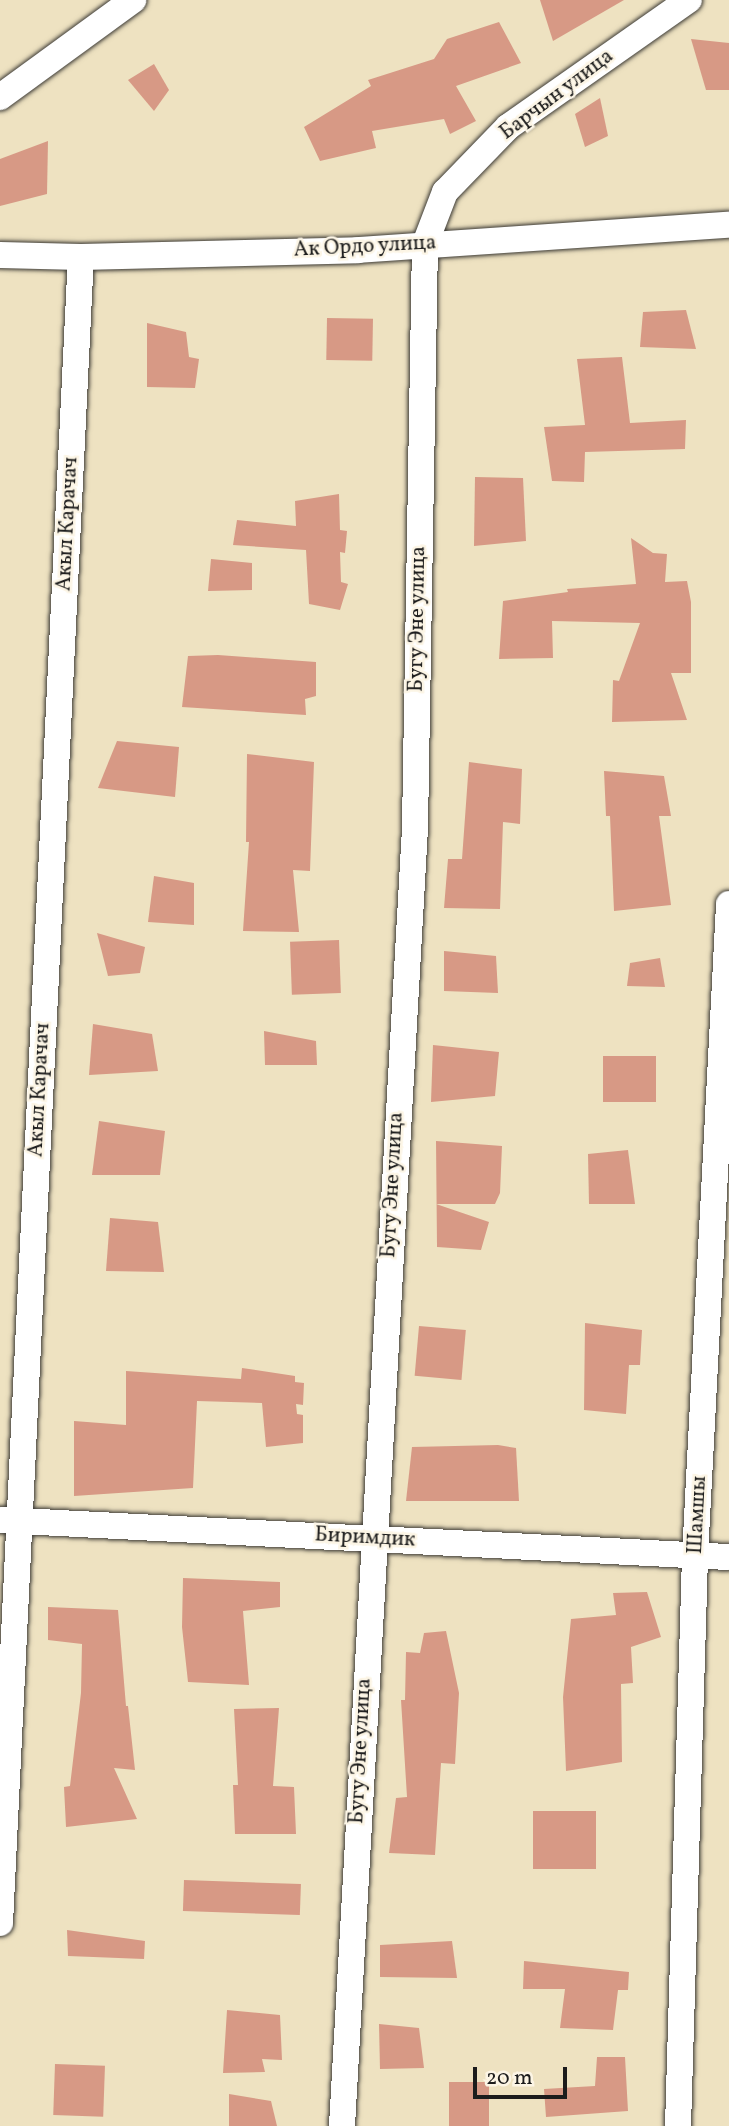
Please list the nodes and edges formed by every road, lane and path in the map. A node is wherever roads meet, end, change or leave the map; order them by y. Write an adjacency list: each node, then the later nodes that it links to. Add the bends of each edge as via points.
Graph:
1 (133, 0): 3 (street)
2 (689, 0): 5 (street, Барчын улица, via 508,127 445,192)
3 (0, 97)
4 (729, 225): 5 (street, Ак Ордо улица)
5 (425, 244): 7 (street, Ак Ордо улица); 10 (street, Бугу Эне улица, via 415,827)
6 (0, 255): 7 (street, Ак Ордо улица)
7 (81, 257): 9 (street, Акыл Карачач)
8 (729, 904): 11 (street, Шамшы)
9 (9, 1520): 10 (street, Биримдик); 13 (street, Акыл Карачач)
10 (372, 1539): 11 (street, Биримдик); 14 (street, Бугу Эне улица)
11 (695, 1556): 12 (street, Биримдик); 15 (street, Шамшы)
12 (729, 1557)
13 (0, 1923)
14 (342, 2126)
15 (678, 2126)

